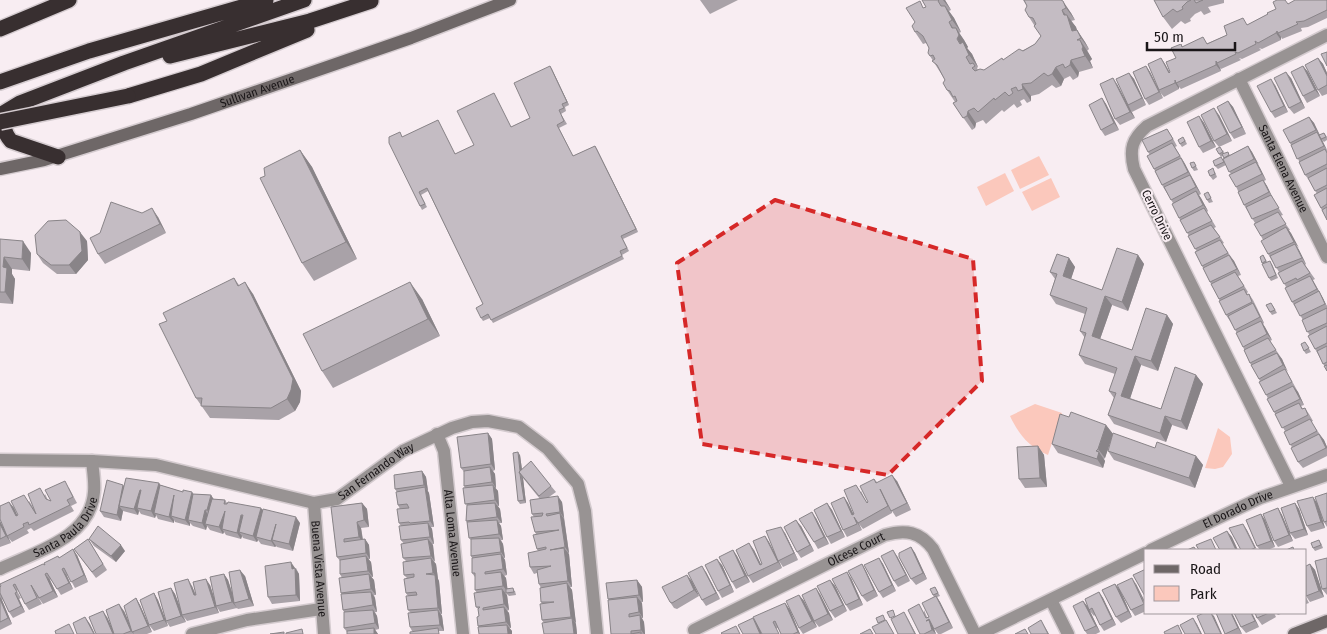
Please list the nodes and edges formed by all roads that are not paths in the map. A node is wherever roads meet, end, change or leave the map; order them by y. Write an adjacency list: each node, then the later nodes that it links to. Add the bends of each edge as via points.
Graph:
1 (68, 0): 6 (highway)
2 (266, 0): 9 (highway, via 142,35)
3 (304, 0): 10 (highway)
4 (372, 0): 10 (highway, via 310,21 170,56); 13 (highway, bridge, via 180,81 128,96)
5 (510, 0): 14 (street, Sullivan Avenue, via 411,38)
6 (0, 30)
7 (1327, 35): 8 (street, Cerro Drive)
8 (1239, 79): 16 (street, Santa Elena Avenue); 21 (street, Cerro Drive, via 1147,126 1131,145 1131,157 1134,169)
9 (0, 82)
10 (65, 87): 11 (highway)
11 (20, 103): 12 (highway); 14 (highway, via 5,120 9,138 14,143)
12 (0, 115)
13 (0, 122)
14 (58, 156): 15 (street, Sullivan Avenue)
15 (0, 169)
16 (1327, 257)
17 (437, 434): 22 (street, San Fernando Way, via 403,452 338,499); 32 (street, Alta Loma Avenue, via 444,450); 33 (street, San Fernando Way, via 481,421 512,425 541,442 578,484 585,511)
18 (0, 460): 19 (street, San Fernando Way)
19 (92, 461): 22 (street, San Fernando Way, via 156,465); 25 (street, Santa Paula Drive, via 94,492 89,513 81,526)
20 (1327, 475): 21 (street, El Dorado Drive)
21 (1291, 486): 23 (street, El Dorado Drive)
22 (314, 503): 27 (street, Buena Vista Avenue)
23 (1153, 549)
24 (1144, 554): 26 (street)
25 (0, 568)
26 (1050, 600): 35 (street); 36 (street)
27 (321, 609): 30 (street, via 247,620); 31 (street, Buena Vista Avenue)
28 (1327, 621): 37 (street)
29 (694, 630): 34 (street, Olcese Court, via 898,531 911,532 925,539 933,549)
30 (192, 634)
31 (324, 634)
32 (463, 634)
33 (598, 634)
34 (976, 634)
35 (980, 634)
36 (1068, 634)
37 (1294, 634)

